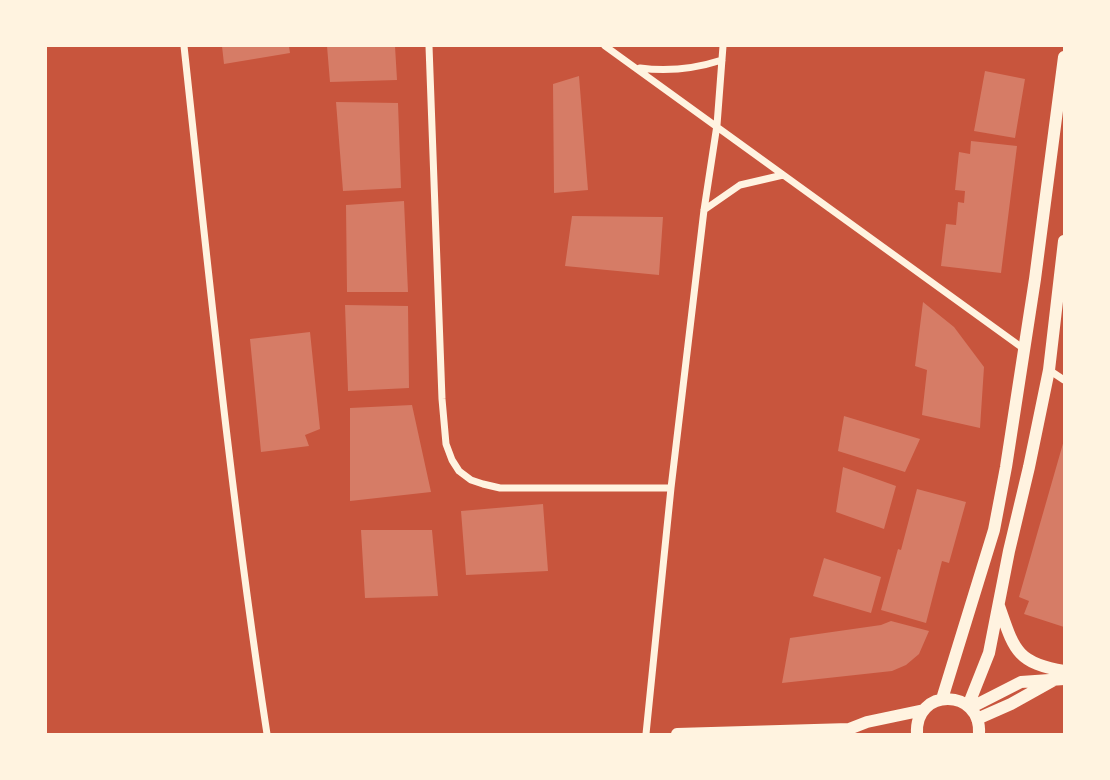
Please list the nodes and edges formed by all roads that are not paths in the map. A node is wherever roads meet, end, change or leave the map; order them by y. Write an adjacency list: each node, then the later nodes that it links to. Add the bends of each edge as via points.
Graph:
1 (184, 46): 22 (street, via 223,403)
2 (429, 46): 15 (street, via 442,399 452,460 471,480 500,488)
3 (605, 46): 7 (street)
4 (723, 46): 6 (street)
5 (1065, 57): 12 (street)
6 (722, 60): 7 (street, via 680,70); 8 (street)
7 (636, 67): 8 (street)
8 (717, 125): 9 (street); 10 (street)
9 (783, 175): 10 (street, via 740,185); 12 (street)
10 (704, 210): 15 (street)
11 (1065, 241): 13 (street)
12 (1024, 349): 18 (street, via 994,530)
13 (1049, 370): 14 (street); 16 (street)
14 (1065, 380)
15 (671, 488): 23 (street)
16 (998, 604): 17 (street, via 1023,658); 20 (street)
17 (1061, 677): 20 (street, via 1021,682)
18 (942, 699): 19 (street); 20 (street, via 960,701)
19 (924, 710): 21 (street, via 867,722); 25 (street)
20 (972, 711): 26 (street)
21 (855, 732): 24 (street)
22 (267, 734)
23 (646, 734)
24 (677, 734)
25 (917, 734)
26 (979, 734)

